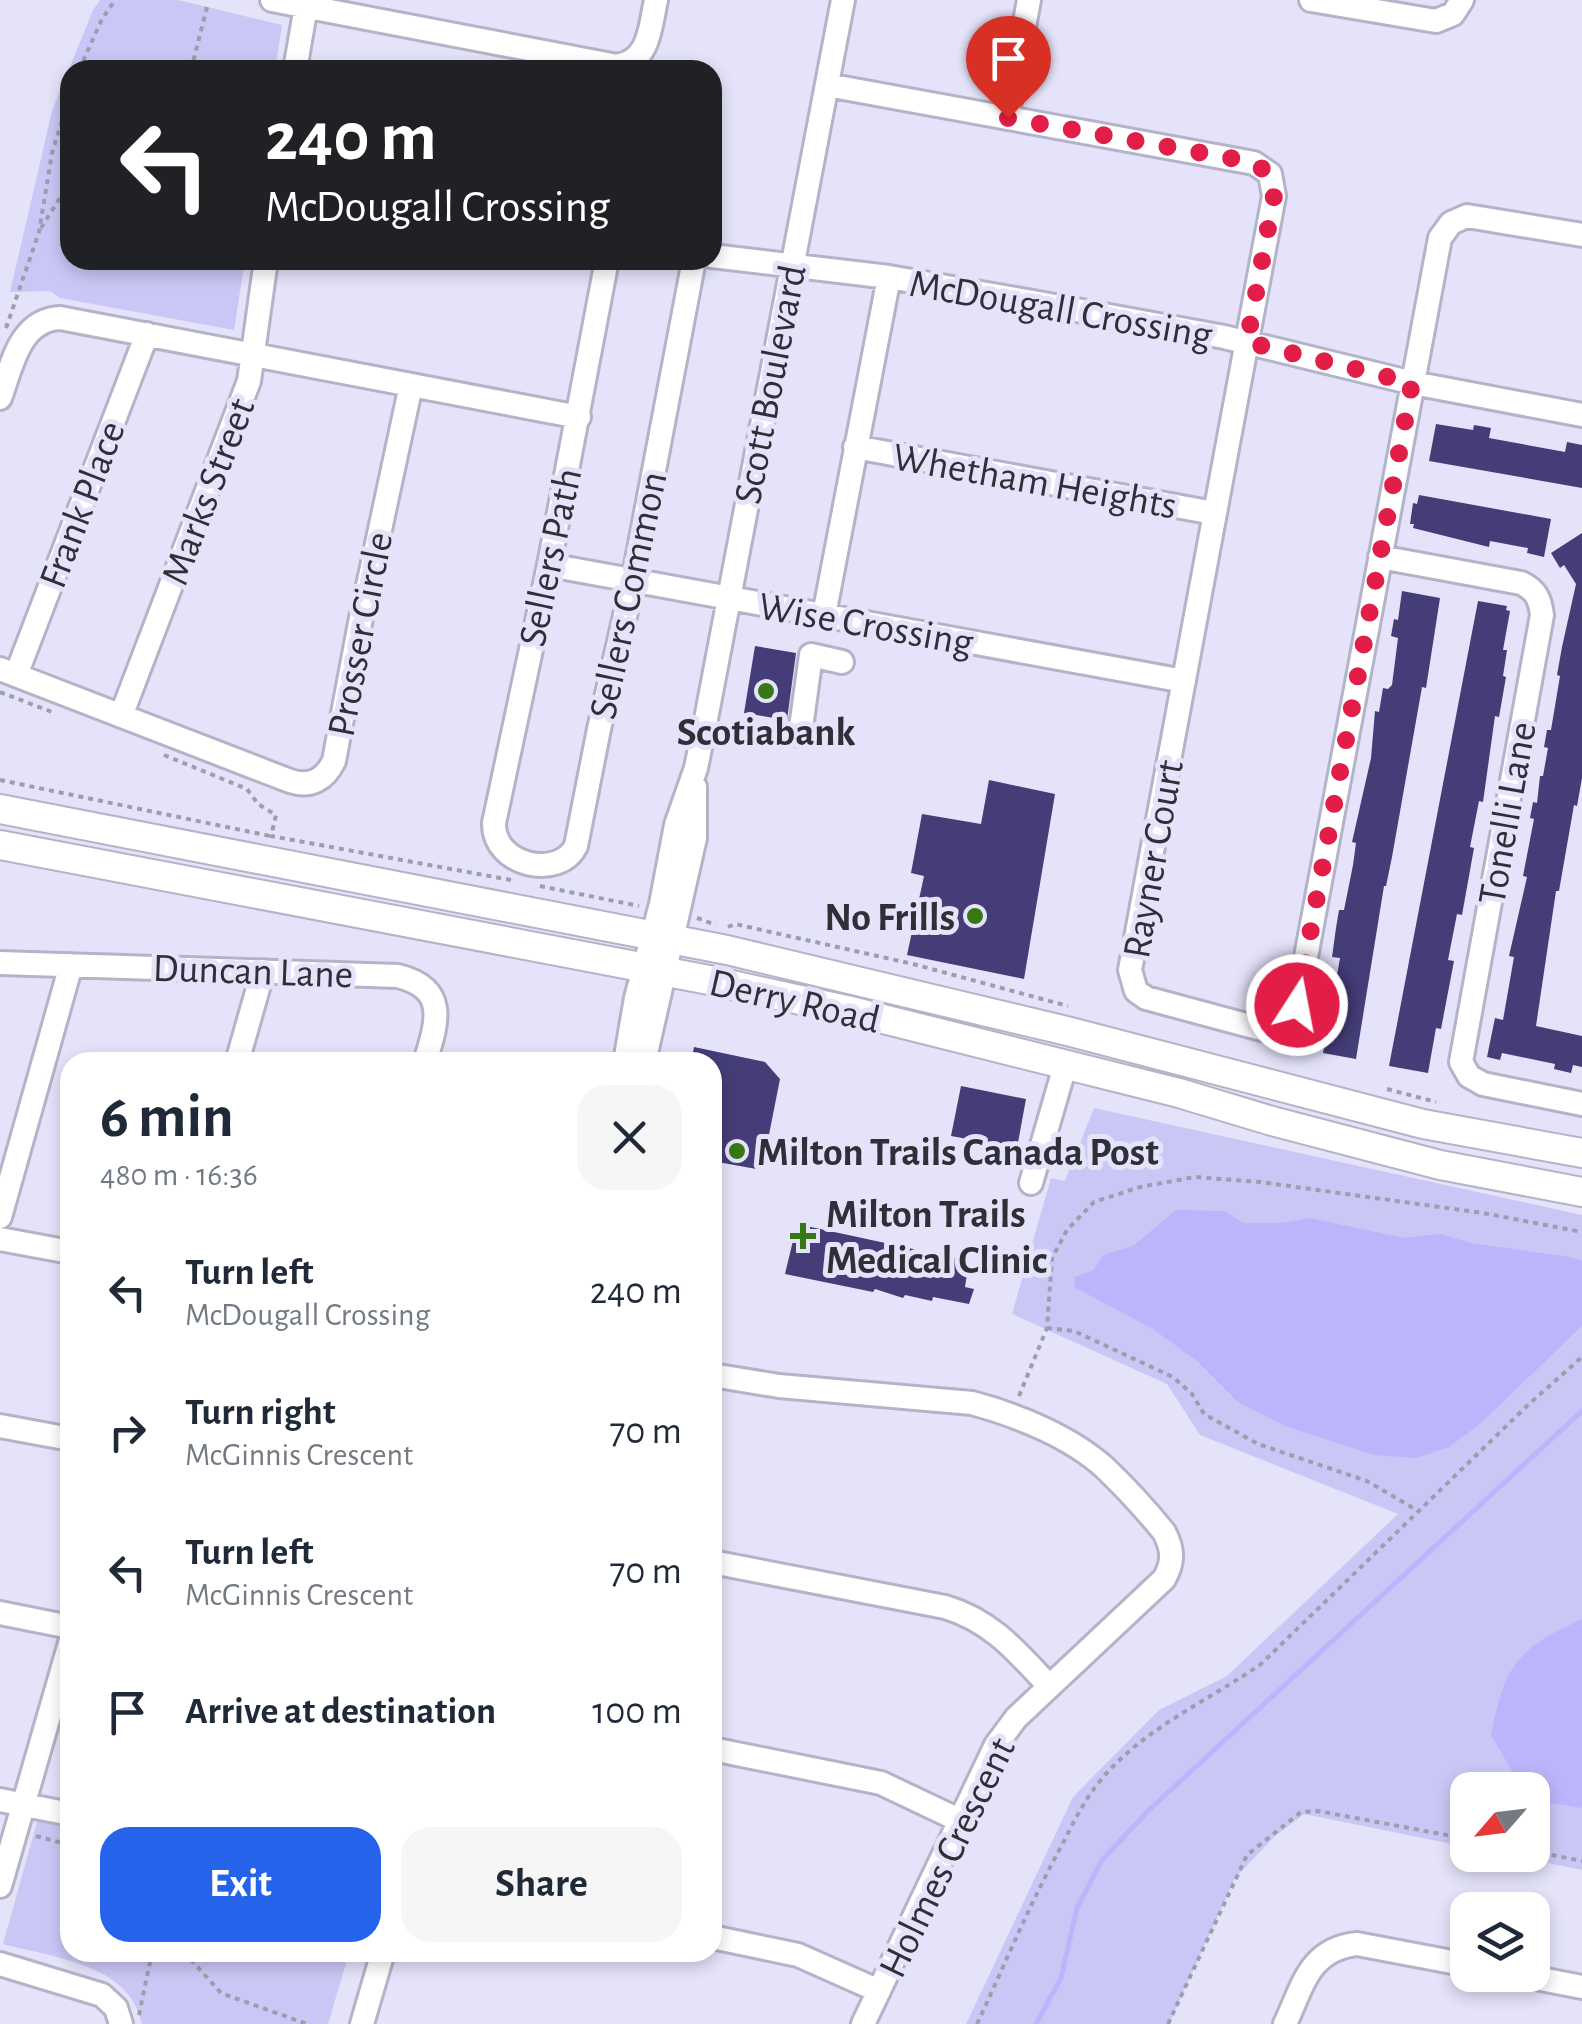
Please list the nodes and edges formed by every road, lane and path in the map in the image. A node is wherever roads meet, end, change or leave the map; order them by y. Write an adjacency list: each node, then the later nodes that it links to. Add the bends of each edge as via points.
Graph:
1 (115, 0): 10 (path)
2 (272, 0): 8 (street)
3 (656, 0): 14 (street, via 644,49)
4 (843, 0): 15 (street, Scott Boulevard)
5 (1029, 0): 16 (street)
6 (1311, 0): 7 (street, via 1436,21 1453,14)
7 (1462, 0)
8 (306, 6): 12 (street); 13 (street)
9 (208, 7): 11 (path)
10 (84, 60)
11 (195, 60)
12 (297, 60)
13 (585, 60)
14 (634, 60)
15 (826, 85): 16 (street); 22 (street, Scott Boulevard)
16 (1008, 118): 29 (street, Rayner Court, via 1264,168 1274,196)
17 (60, 127): 19 (path)
18 (60, 198): 19 (path)
19 (39, 232): 27 (path)
20 (1582, 235): 31 (street, Rayner Court, via 1478,216 1450,222 1440,238)
21 (722, 257): 22 (street, McDougall Crossing)
22 (792, 265): 26 (street, McDougall Crossing); 41 (street, Scott Boulevard)
23 (265, 270): 30 (street, Marks Street)
24 (605, 270): 35 (street, Sellers Path)
25 (692, 270): 40 (street, Sellers Common)
26 (888, 277): 29 (street, McDougall Crossing); 36 (street)
27 (5, 330)
28 (146, 334): 30 (street); 33 (street, via 60,318 40,322 27,332); 44 (street, Frank Place)
29 (1247, 342): 31 (street, McDougall Crossing); 37 (street, Rayner Court)
30 (252, 354): 32 (street); 47 (street, Marks Street, via 249,380)
31 (1412, 383): 34 (street, McDougall Crossing); 38 (street, Rayner Court)
32 (411, 385): 35 (street); 47 (street, Prosser Circle, via 329,771 299,784)
33 (0, 398)
34 (1582, 414)
35 (578, 417): 39 (street, Sellers Path)
36 (854, 447): 37 (street, Whetham Heights); 42 (street)
37 (1214, 513): 45 (street, Rayner Court)
38 (1380, 557): 45 (street, Rayner Court, via 1297,1005 1272,1028 1146,998 1132,982); 68 (street, Tonelli Lane, via 1521,583 1541,604 1461,1062 1483,1084)
39 (549, 565): 40 (street, Wise Crossing); 54 (street, Sellers Path, via 494,823)
40 (634, 581): 41 (street, Wise Crossing); 54 (street, Sellers Common, via 576,846 568,859 551,865)
41 (728, 598): 42 (street, Wise Crossing); 58 (street, Scott Boulevard, via 696,768 695,838)
42 (824, 615): 45 (street, Wise Crossing)
43 (842, 662): 48 (street, via 811,655)
44 (5, 679): 46 (path); 47 (street, Prosser Circle)
45 (1184, 681)
46 (61, 716)
47 (122, 716)
48 (800, 735)
49 (164, 756): 52 (path, via 247,789 276,814)
50 (0, 780): 52 (path)
51 (0, 809): 58 (main road, Derry Road)
52 (271, 836): 55 (path)
53 (0, 845): 61 (main road, Derry Road)
54 (502, 851)
55 (513, 880)
56 (530, 884): 57 (path)
57 (628, 903)
58 (663, 937): 61 (street, Scott Boulevard); 69 (main road, Derry Road, via 1066,1030 1423,1124)
59 (0, 963): 60 (street, Duncan Lane)
60 (71, 966): 62 (street, Duncan Lane); 72 (street)
61 (655, 969): 65 (street, Scott Boulevard); 66 (street, Scott Boulevard); 67 (main road, Derry Road)
62 (263, 971): 63 (street); 64 (street, Duncan Lane, via 386,974 419,983 436,1010)
63 (240, 1052)
64 (428, 1052)
65 (628, 1052)
66 (645, 1052)
67 (1066, 1066): 70 (street); 71 (main road, Derry Road, via 1440,1164)
68 (1582, 1104)
69 (1582, 1153)
70 (1031, 1183)
71 (1582, 1192)
72 (0, 1217)
73 (1582, 1232): 76 (path, via 1194,1177 1094,1202 1052,1258)
74 (0, 1238): 75 (street)
75 (60, 1250)
76 (1046, 1328): 79 (path); 82 (path, via 1074,1331 1173,1377 1204,1414 1258,1444 1367,1482)
77 (1582, 1357): 82 (path)
78 (722, 1377): 87 (street, Holmes Crescent, via 972,1403 1020,1420 1104,1467 1164,1532 1171,1563 1164,1579)
79 (1018, 1398)
80 (0, 1426): 81 (street)
81 (60, 1437)
82 (1420, 1512): 111 (path, via 1261,1664 1191,1704 1097,1785 1050,1866)
83 (722, 1564): 87 (street, via 969,1615 1000,1634)
84 (0, 1614): 85 (street)
85 (60, 1625)
86 (60, 1670): 89 (street)
87 (1049, 1686): 91 (street, Holmes Crescent, via 996,1745)
88 (722, 1751): 91 (street, via 881,1783)
89 (12, 1802): 90 (street); 97 (street)
90 (60, 1812)
91 (961, 1820): 106 (street, Holmes Crescent)
92 (32, 1835): 94 (path)
93 (1450, 1836): 112 (path, via 1302,1812 1247,1855)
94 (60, 1842)
95 (1550, 1854): 96 (path)
96 (1582, 1860)
97 (0, 1886)
98 (722, 1939): 106 (street, via 798,1955)
99 (149, 1962): 107 (path)
100 (193, 1962): 108 (path, via 220,1994)
101 (379, 1962): 109 (street)
102 (1450, 1962): 113 (street, via 1344,1945 1313,1965)
103 (0, 1964): 107 (street, via 94,1992)
104 (1550, 1981): 105 (street)
105 (1582, 1987)
106 (879, 1992): 110 (street, Holmes Crescent)
107 (130, 2020)
108 (306, 2024)
109 (362, 2024)
110 (863, 2024)
111 (977, 2024)
112 (1168, 2024)
113 (1285, 2024)

